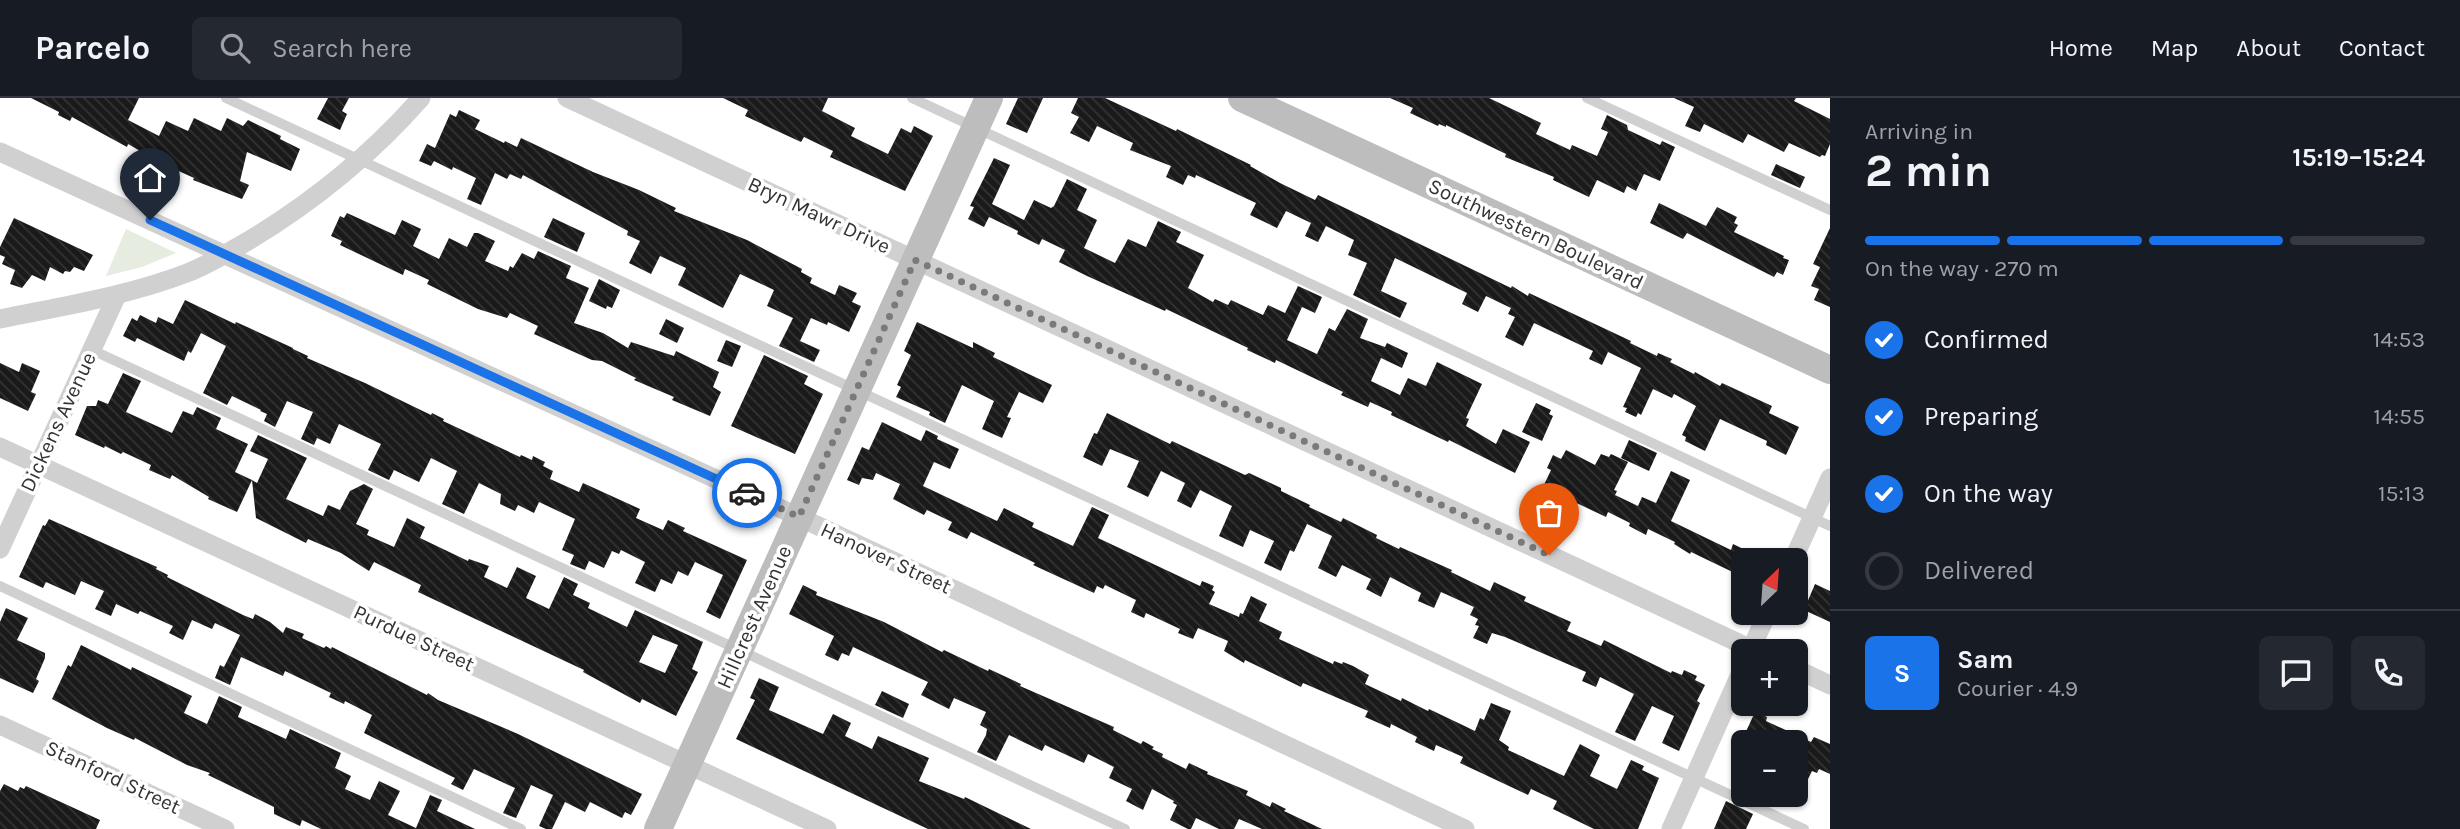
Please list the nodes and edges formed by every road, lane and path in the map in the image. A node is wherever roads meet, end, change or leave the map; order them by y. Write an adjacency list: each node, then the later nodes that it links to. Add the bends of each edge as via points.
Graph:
1 (226, 98): 10 (lane)
2 (421, 98): 10 (street)
3 (567, 98): 13 (street, Bryn Mawr Drive)
4 (912, 98): 8 (lane)
5 (989, 98): 8 (street, Hillcrest Avenue)
6 (1242, 98): 17 (street, Southwestern Boulevard)
7 (1587, 98): 11 (lane)
8 (975, 127): 13 (street, Hillcrest Avenue); 23 (lane)
9 (0, 152): 12 (street, Hanover Street)
10 (360, 160): 12 (street, via 281,220); 18 (lane)
11 (1830, 210)
12 (225, 255): 14 (street); 22 (street, Hanover Street)
13 (915, 260): 18 (street, Hillcrest Avenue); 27 (street, Bryn Mawr Drive)
14 (117, 295): 15 (street); 16 (street, Dickens Avenue)
15 (0, 319)
16 (92, 350): 20 (street, Dickens Avenue); 28 (lane)
17 (1830, 370)
18 (857, 391): 22 (street, Hillcrest Avenue); 34 (lane)
19 (0, 447): 20 (street, Purdue Street)
20 (38, 465): 25 (street, Dickens Avenue); 33 (street, Purdue Street)
21 (1830, 478): 23 (street)
22 (799, 517): 28 (street, Hillcrest Avenue); 40 (street, Hanover Street)
23 (1821, 522): 24 (street)
24 (1802, 548)
25 (0, 549)
26 (0, 586): 36 (lane)
27 (1731, 640)
28 (739, 650): 33 (street, Hillcrest Avenue); 39 (lane)
29 (1808, 675): 30 (street)
30 (1830, 685)
31 (1731, 695): 34 (street)
32 (0, 725): 35 (street, Stanford Street)
33 (687, 764): 37 (street, Hillcrest Avenue); 38 (street, Purdue Street)
34 (1694, 779): 41 (street); 42 (lane)
35 (225, 829)
36 (521, 829)
37 (658, 829)
38 (827, 829)
39 (1125, 829)
40 (1465, 829)
41 (1671, 829)
42 (1804, 829)

